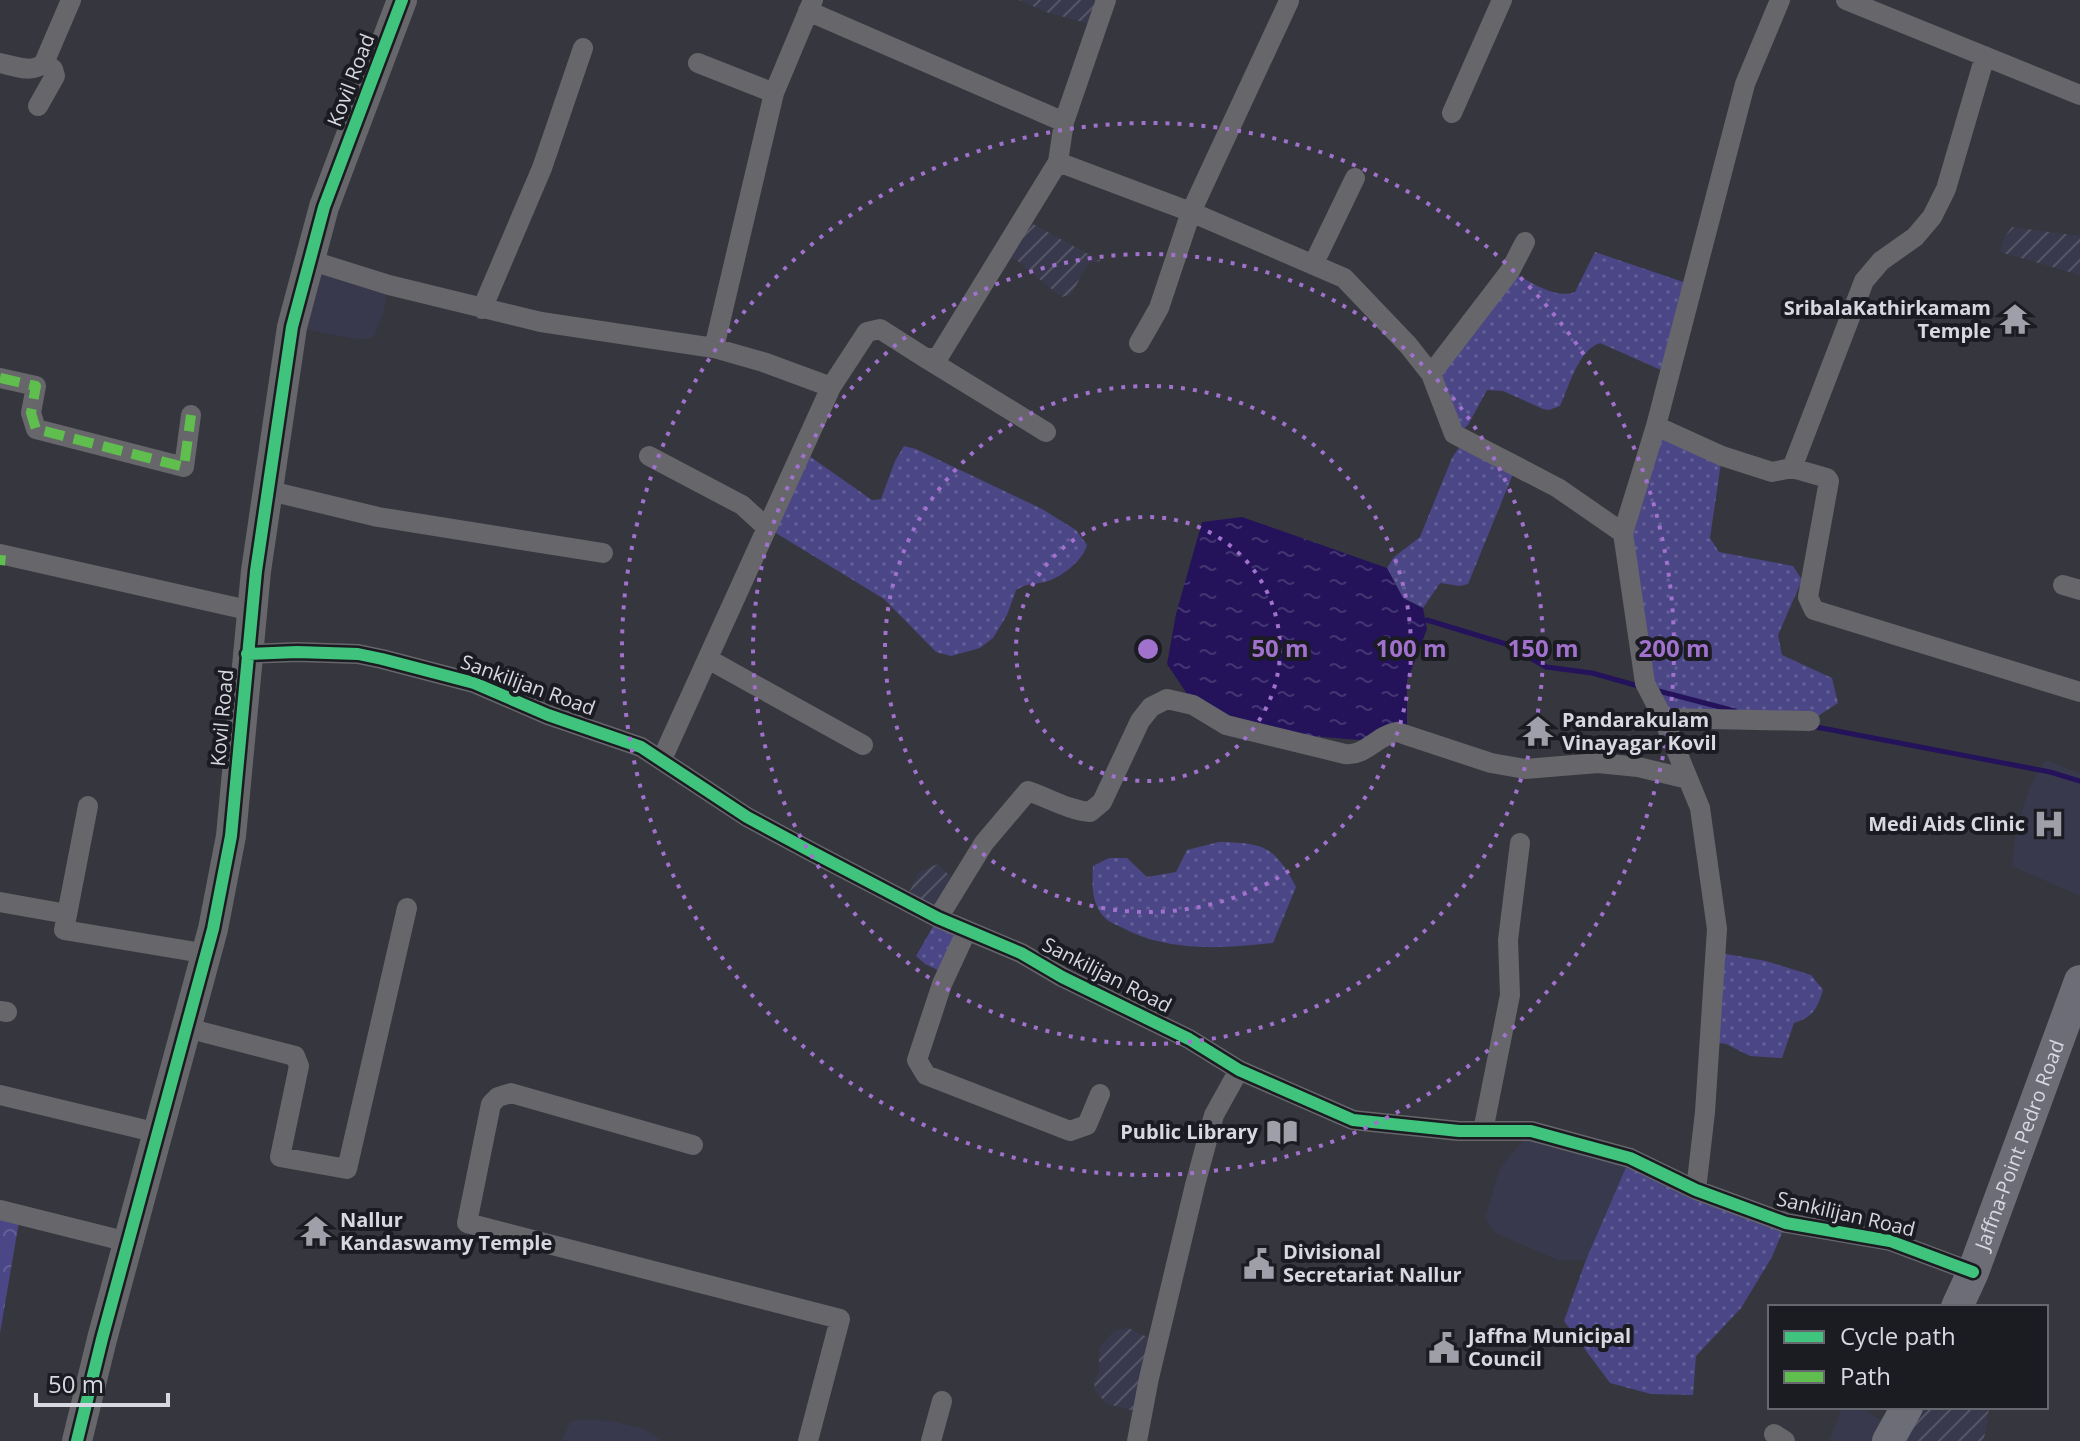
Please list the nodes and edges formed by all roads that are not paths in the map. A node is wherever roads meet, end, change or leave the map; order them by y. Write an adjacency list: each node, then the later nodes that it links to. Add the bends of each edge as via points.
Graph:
1 (71, 0): 12 (street)
2 (402, 0): 23 (street, Kovil Road)
3 (1106, 0): 18 (street)
4 (1502, 0): 17 (street)
5 (1780, 0): 33 (street, via 1745,84)
6 (1846, 0): 10 (street)
7 (1289, 1): 21 (street)
8 (811, 6): 14 (street); 18 (street)
9 (583, 48): 25 (street, via 542,168)
10 (1985, 56): 15 (street); 36 (street, via 1946,189 1915,237 1881,261 1864,281)
11 (0, 63): 12 (street, via 38,69)
12 (44, 63): 16 (street, via 55,76)
13 (698, 63): 14 (street)
14 (774, 93): 27 (street)
15 (2080, 95)
16 (38, 106)
17 (1452, 113)
18 (1064, 122): 19 (street)
19 (1058, 162): 21 (street); 28 (street, via 939,356)
20 (1355, 178): 24 (street)
21 (1191, 212): 24 (street); 26 (street, via 1159,308)
22 (1525, 242): 29 (street, via 1510,271)
23 (309, 260): 25 (street); 37 (street, Kovil Road, via 292,327)
24 (1313, 265): 29 (street, via 1344,278)
25 (482, 309): 27 (street)
26 (1139, 343)
27 (714, 348): 31 (street)
28 (927, 359): 31 (street, via 880,329 867,332); 34 (street)
29 (1431, 374): 39 (street, via 1454,434 1558,488)
30 (0, 378): 32 (street, via 36,386 31,413 36,429 184,467)
31 (831, 387): 38 (street)
32 (191, 415)
33 (1656, 426): 36 (street, via 1772,472); 39 (street)
34 (1046, 432)
35 (649, 456): 38 (street, via 742,505)
36 (1792, 468): 45 (street, via 1829,481 1808,597 1814,610)
37 (266, 490): 40 (street, via 378,517); 42 (street, Kovil Road)
38 (766, 527): 44 (street)
39 (1623, 533): 46 (street, via 1645,683)
40 (603, 553)
41 (0, 558): 42 (street)
42 (252, 611): 43 (street, Kovil Road)
43 (247, 654): 49 (street, Sankilijan Road, via 358,654 382,659 474,683); 58 (street, Kovil Road, via 231,836)
44 (708, 659): 48 (street); 49 (street)
45 (2080, 692)
46 (1663, 718): 47 (street); 50 (street)
47 (1810, 721)
48 (863, 745)
49 (662, 759): 56 (street, Sankilijan Road, via 747,817)
50 (1688, 779): 56 (street, via 1598,763 1525,769 1397,732 1361,752 1345,754 1226,725 1193,705 1167,699 1140,721 1102,802 1090,812 1028,791 984,843); 67 (street, via 1700,808 1717,929)
51 (88, 806): 55 (street)
52 (1520, 843): 64 (street, via 1508,940 1510,995)
53 (0, 902): 55 (street)
54 (407, 908): 60 (street, via 347,1169 280,1157 299,1066 295,1056)
55 (67, 914): 58 (street, via 64,930)
56 (938, 918): 57 (street, Sankilijan Road)
57 (967, 930): 61 (street, Sankilijan Road, via 1189,1039); 62 (street, via 917,1060 926,1075 1070,1131 1087,1125)
58 (208, 954): 60 (street, Kovil Road)
59 (2078, 993): 70 (main road, Jaffna-Point Pedro Road)
60 (187, 1028): 65 (street, Kovil Road)
61 (1239, 1070): 64 (street, Sankilijan Road, via 1353,1120); 77 (street, via 1214,1115)
62 (1100, 1094)
63 (0, 1095): 65 (street)
64 (1483, 1131): 67 (street, Sankilijan Road, via 1531,1131 1630,1158)
65 (158, 1133): 69 (street, Kovil Road)
66 (693, 1145): 75 (street, via 511,1093 498,1097 491,1104 467,1223 840,1319)
67 (1696, 1190): 70 (street, Sankilijan Road, via 1786,1223 1890,1241)
68 (0, 1210): 69 (street)
69 (128, 1242): 74 (street, Kovil Road)
70 (1973, 1272): 71 (main road, Jaffna-Point Pedro Road)
71 (1958, 1305)
72 (942, 1401): 76 (street)
73 (1906, 1409): 78 (main road)
74 (77, 1441)
75 (808, 1441)
76 (931, 1441)
77 (1137, 1441)
78 (1888, 1441)

